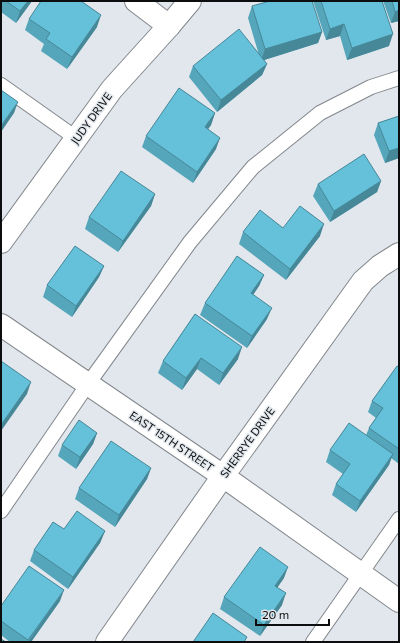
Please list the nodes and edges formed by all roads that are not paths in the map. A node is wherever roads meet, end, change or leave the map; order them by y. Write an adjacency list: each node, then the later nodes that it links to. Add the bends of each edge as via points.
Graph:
1 (136, 1): 3 (street)
2 (190, 1): 3 (street, JUDY DRIVE)
3 (169, 26): 6 (street, JUDY DRIVE, via 112,89)
4 (399, 78): 10 (lane, via 371,87 320,113 253,167 190,242)
5 (1, 85): 6 (lane)
6 (76, 138): 7 (street, JUDY DRIVE)
7 (1, 242)
8 (399, 254): 11 (street, SHERRYE DRIVE, via 363,281)
9 (1, 325): 10 (street, EAST 15TH STREET)
10 (88, 384): 11 (street, EAST 15TH STREET); 12 (lane)
11 (223, 476): 14 (street, EAST 15TH STREET); 16 (street, SHERRYE DRIVE)
12 (1, 511)
13 (399, 518): 14 (lane)
14 (361, 574): 15 (street, EAST 15TH STREET); 17 (lane)
15 (399, 601)
16 (107, 642)
17 (313, 642)

